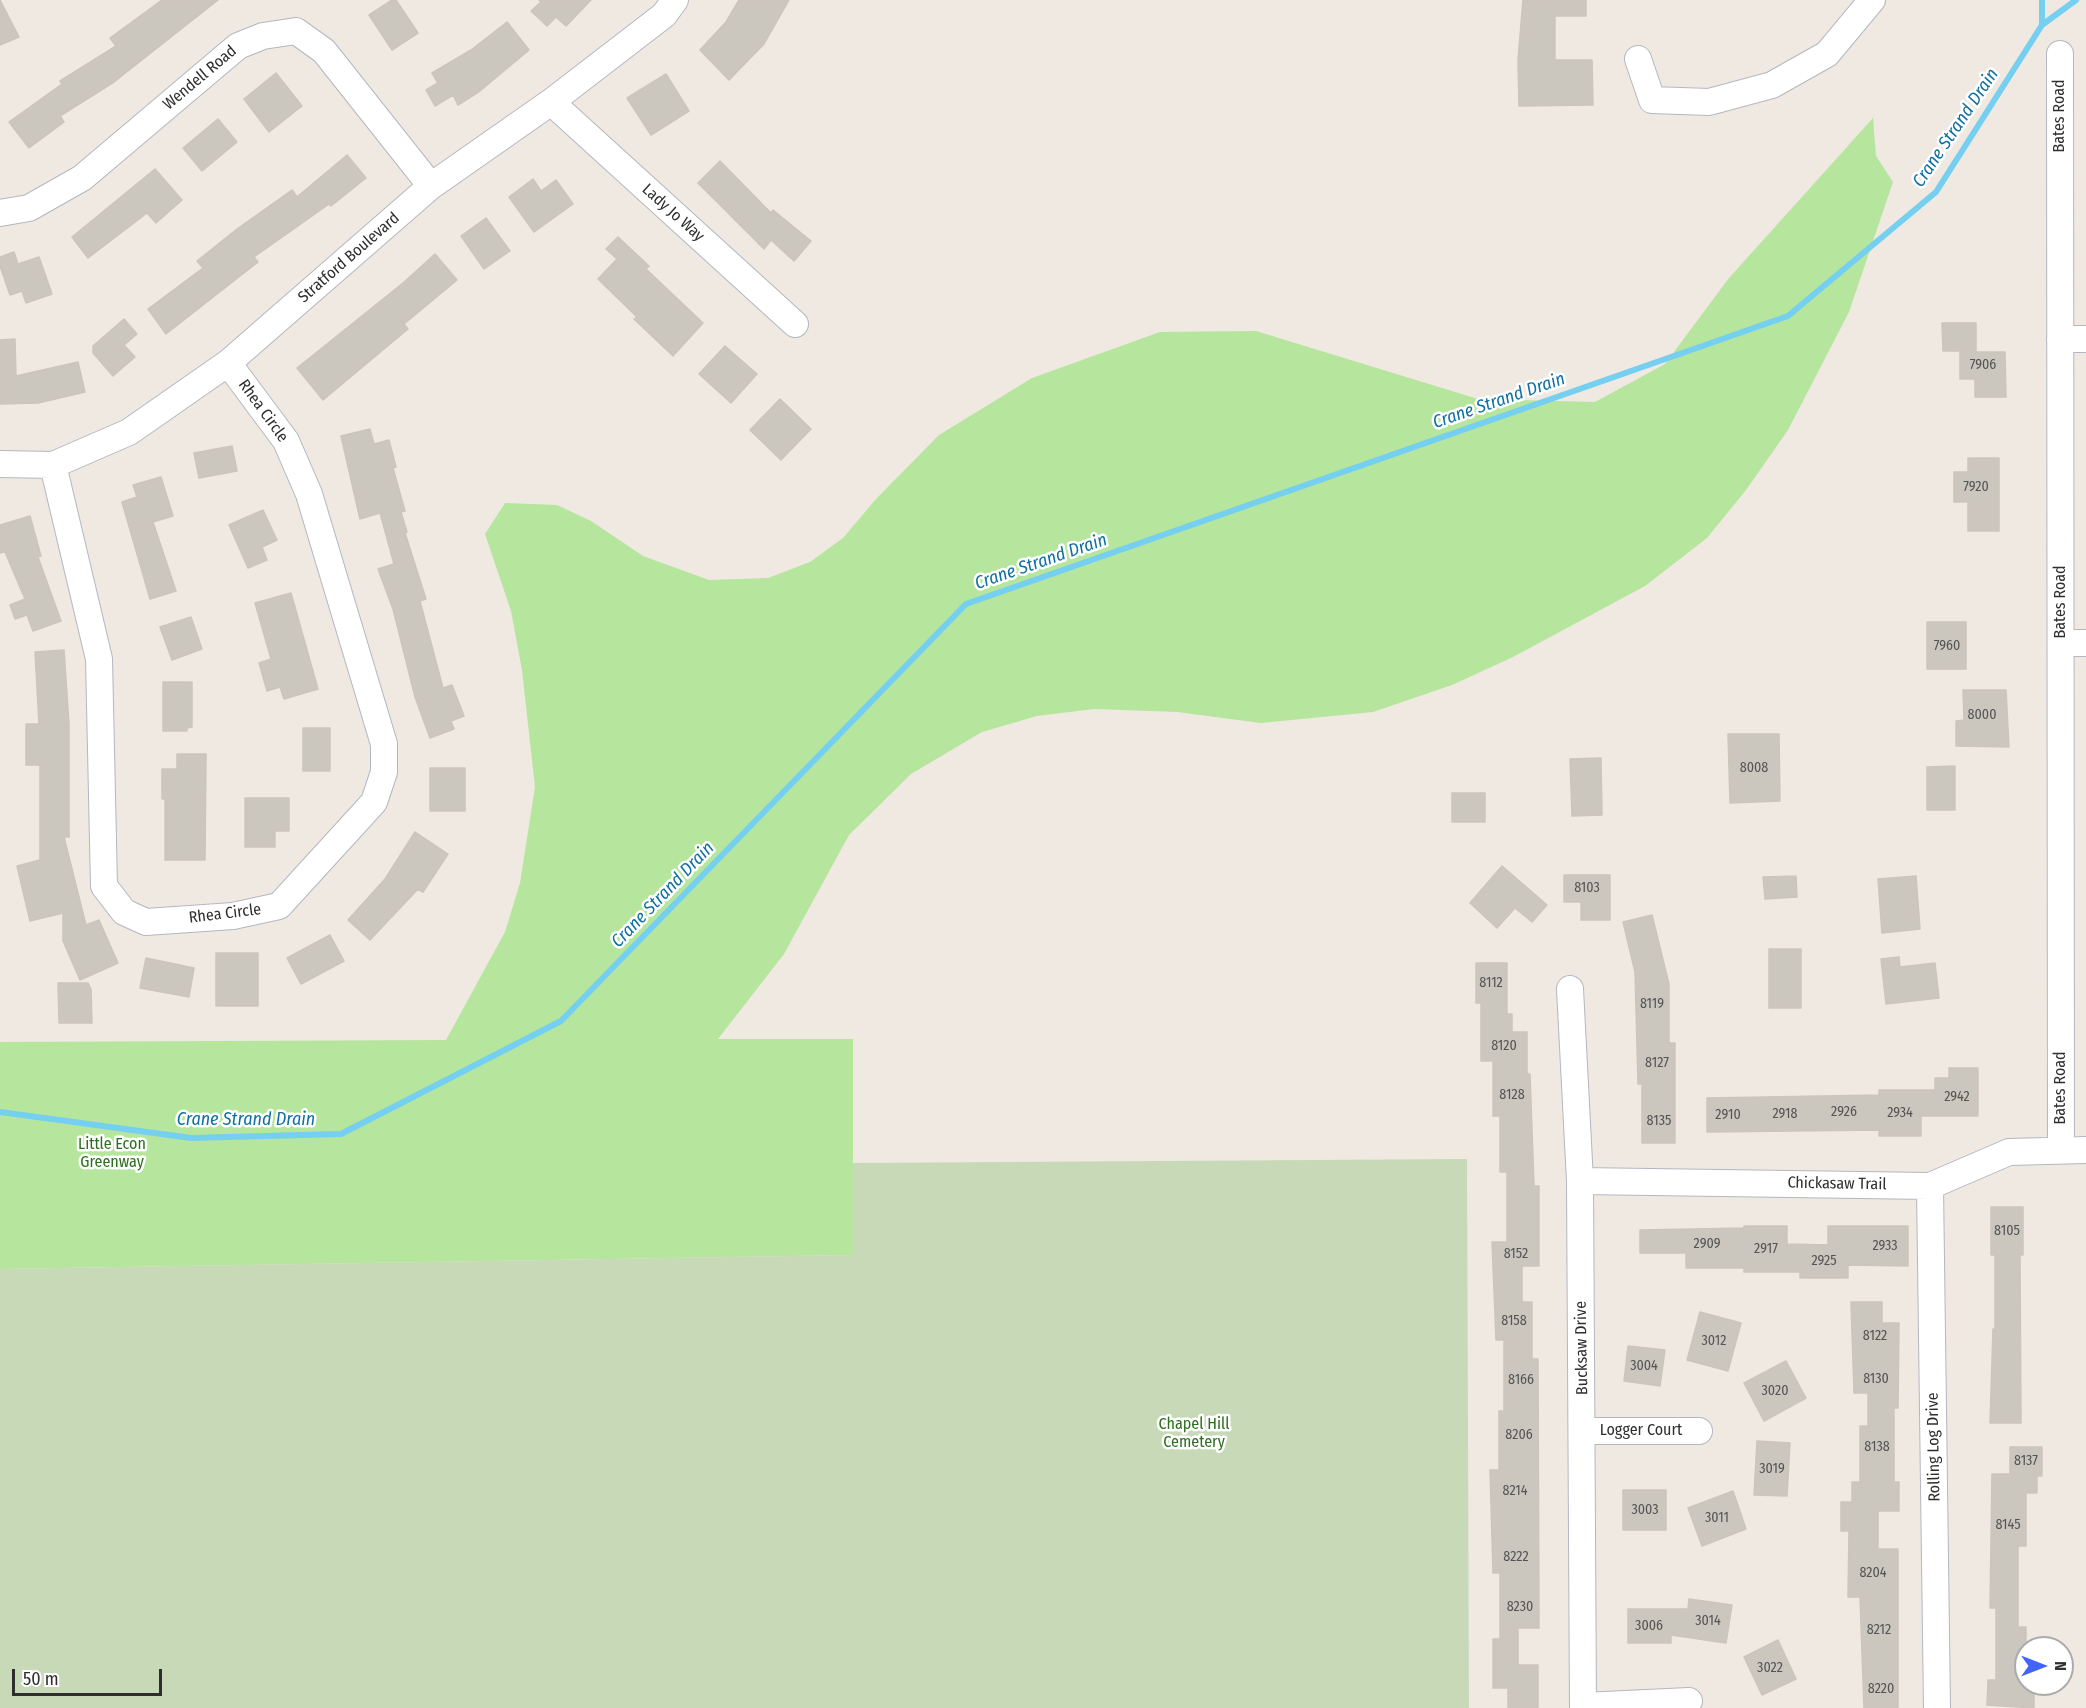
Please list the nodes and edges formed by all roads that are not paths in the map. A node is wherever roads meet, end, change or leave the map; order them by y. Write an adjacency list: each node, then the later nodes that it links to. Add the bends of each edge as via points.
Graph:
1 (675, 0): 5 (street, Stratford Boulevard, via 664,15)
2 (1872, 0): 4 (street, via 1827,54 1772,85 1709,102 1652,100)
3 (2060, 54): 9 (street, Bates Road)
4 (1638, 59)
5 (551, 102): 6 (street, Stratford Boulevard); 8 (street, Lady Jo Way)
6 (431, 186): 7 (street, Wendell Road, via 324,51 296,31 263,36 238,46 82,178 29,208); 11 (street, Stratford Boulevard)
7 (0, 213)
8 (795, 324)
9 (2060, 339): 10 (street); 14 (street, Bates Road)
10 (2086, 339)
11 (228, 363): 13 (street, Stratford Boulevard, via 129,432); 13 (street, Rhea Circle, via 286,441 309,494 384,744 384,772 374,802 279,906 233,916 146,922 124,912 104,886 99,659)
12 (0, 464): 13 (street, Stratford Boulevard)
13 (53, 465)
14 (2061, 643): 15 (street); 17 (street, Bates Road)
15 (2086, 643)
16 (1570, 989): 19 (street, Bucksaw Drive)
17 (2061, 1150): 18 (street, Chickasaw Trail); 20 (street, Chickasaw Trail, via 2009,1152)
18 (2086, 1150)
19 (1580, 1181): 20 (street, Chickasaw Trail); 21 (street, Bucksaw Drive)
20 (1930, 1186): 25 (street, Rolling Log Drive)
21 (1583, 1431): 22 (street, Logger Court); 24 (street, Bucksaw Drive)
22 (1698, 1431)
23 (1689, 1701): 24 (street)
24 (1583, 1707)
25 (1937, 1708)

